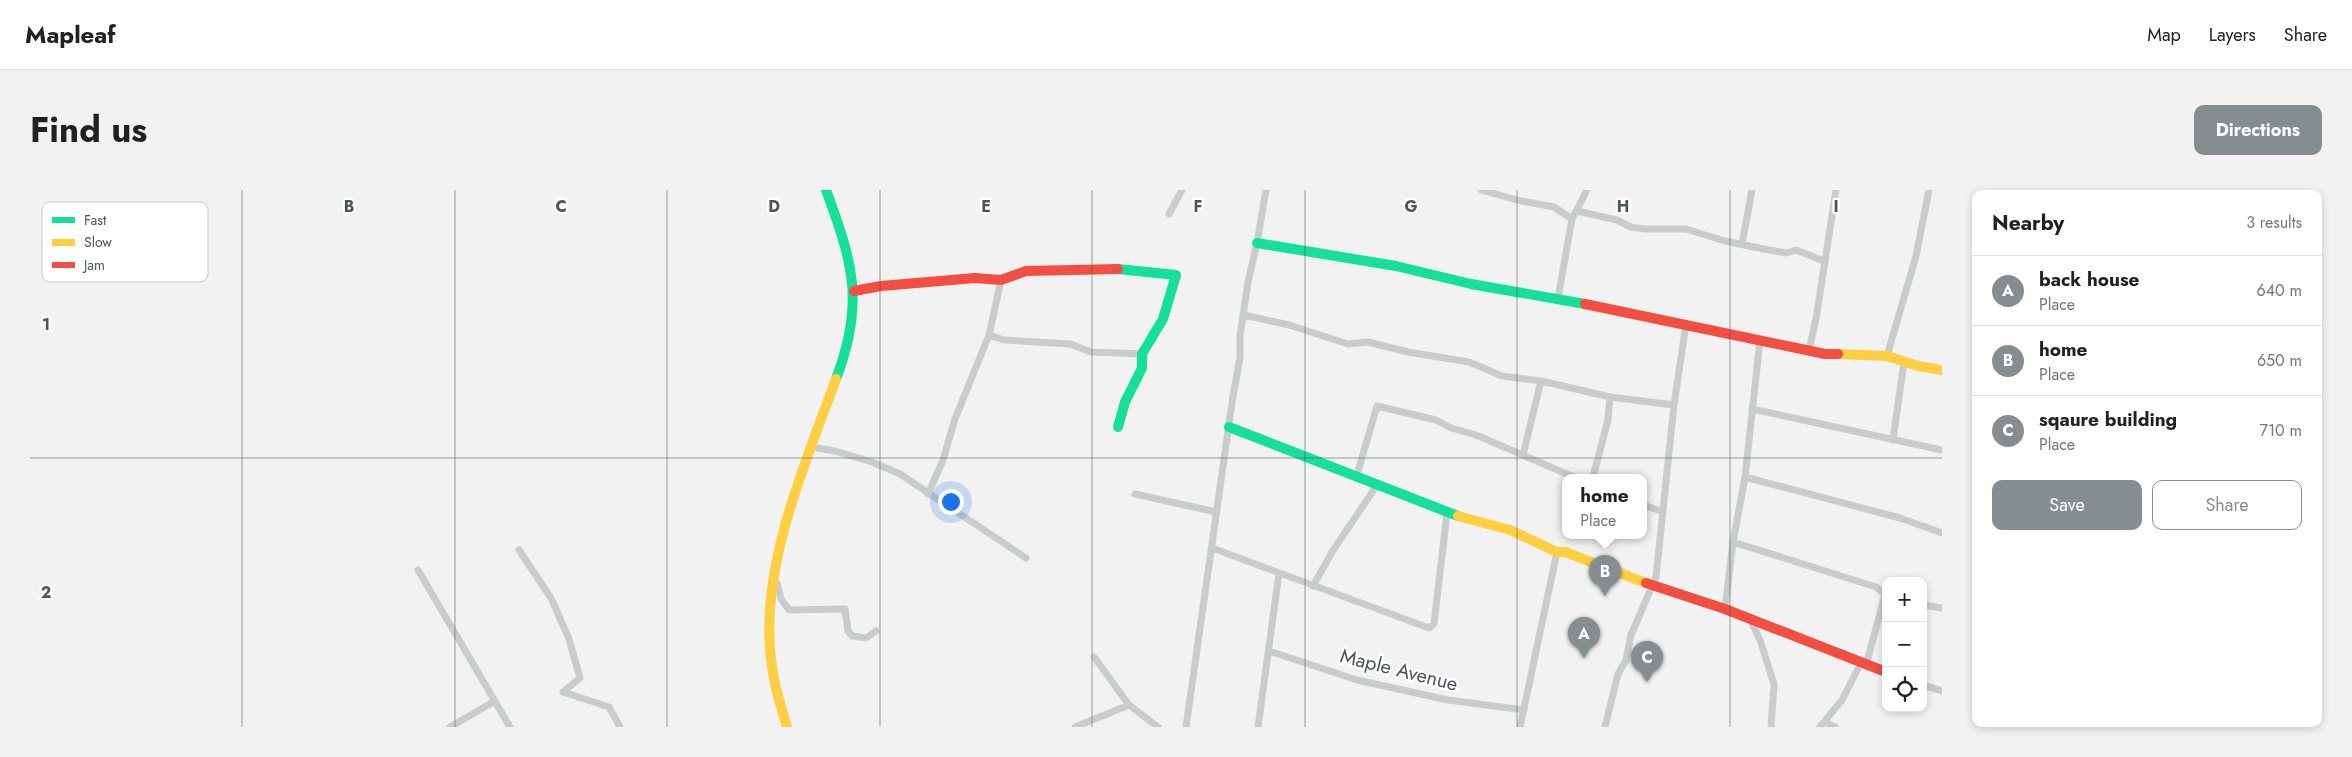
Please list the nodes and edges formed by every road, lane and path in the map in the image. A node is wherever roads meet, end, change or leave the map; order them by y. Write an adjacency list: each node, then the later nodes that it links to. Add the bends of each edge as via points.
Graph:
1 (826, 190): 17 (street, via 848,252)
2 (1182, 190): 11 (street)
3 (1265, 190): 13 (street)
4 (1481, 190): 9 (street)
5 (1587, 190): 10 (street)
6 (1752, 190): 14 (street)
7 (1836, 190): 15 (street)
8 (1929, 190): 25 (street, via 1916,256)
9 (1505, 193): 12 (street, via 1554,207)
10 (1577, 211): 12 (street); 14 (street, via 1616,220 1630,227 1686,229)
11 (1169, 214)
12 (1572, 219): 18 (street)
13 (1257, 243): 18 (street); 19 (street)
14 (1742, 244): 15 (street, via 1786,253 1796,250)
15 (1824, 261): 23 (street)
16 (1001, 280): 17 (street, via 975,278); 21 (street); 24 (street, via 1026,271 1102,268 1176,276 1162,319)
17 (854, 291): 35 (street, via 851,328 842,362)
18 (1558, 298): 20 (street)
19 (1244, 315): 28 (street, via 1289,324 1348,344 1368,342 1469,362 1502,376); 33 (street)
20 (1686, 324): 22 (street); 30 (street)
21 (988, 335): 24 (street, via 1004,340 1070,344 1091,352); 43 (street)
22 (1760, 340): 23 (street); 31 (street)
23 (1809, 350): 25 (street, via 1825,354)
24 (1142, 354): 32 (street, via 1142,368 1125,402)
25 (1887, 356): 26 (street)
26 (1904, 362): 27 (street); 34 (street)
27 (1942, 370)
28 (1541, 381): 29 (street); 37 (street)
29 (1610, 397): 30 (street); 39 (street, via 1608,420)
30 (1674, 404): 47 (street)
31 (1752, 410): 34 (street); 41 (street)
32 (1118, 426)
33 (1229, 427): 40 (street); 46 (street)
34 (1893, 440): 36 (street)
35 (812, 446): 43 (street, via 872,462 900,474); 57 (street)
36 (1942, 450)
37 (1523, 455): 38 (street); 40 (street, via 1436,420 1377,406)
38 (1565, 474)
39 (1595, 474)
40 (1358, 475): 42 (street)
41 (1745, 477): 49 (street, via 1900,518); 50 (street)
42 (1377, 485): 48 (street); 58 (street, via 1332,552)
43 (928, 494): 54 (street)
44 (1135, 494): 46 (street)
45 (1647, 506): 47 (street)
46 (1216, 512): 51 (street)
47 (1663, 512): 59 (street)
48 (1447, 513): 53 (street, via 1510,530); 58 (street, via 1434,624 1429,628)
49 (1942, 533)
50 (1733, 542): 60 (street, via 1876,587); 64 (street)
51 (1212, 548): 56 (street); 83 (street)
52 (519, 550): 79 (street, via 551,598 569,639 580,678 563,692 609,707)
53 (1557, 552): 59 (street, via 1565,552); 75 (street)
54 (1026, 558)
55 (418, 570): 73 (street)
56 (1279, 573): 58 (street); 67 (street)
57 (775, 575): 66 (street, via 781,599 789,610 845,609 848,631 852,636 866,638); 80 (street, via 769,656)
58 (1314, 586)
59 (1653, 586): 64 (street); 86 (street, via 1631,635)
60 (1882, 592)
61 (1927, 605): 63 (street)
62 (1882, 608): 69 (street)
63 (1942, 608)
64 (1725, 610): 65 (street)
65 (1750, 619): 69 (street); 87 (street, via 1772,676)
66 (876, 631)
67 (1269, 650): 75 (street, Maple Avenue, via 1357,680 1448,700); 84 (street)
68 (1094, 658): 74 (street)
69 (1864, 664): 70 (street); 76 (street)
70 (1882, 671)
71 (1927, 686): 72 (street)
72 (1942, 691)
73 (495, 701): 77 (street); 78 (street)
74 (1129, 705): 81 (street); 82 (street)
75 (1524, 710): 85 (street)
76 (1822, 724): 88 (street)
77 (450, 727)
78 (510, 727)
79 (620, 727)
80 (787, 727)
81 (1076, 727)
82 (1158, 727)
83 (1186, 727)
84 (1258, 727)
85 (1520, 727)
86 (1605, 727)
87 (1771, 727)
88 (1836, 727)

